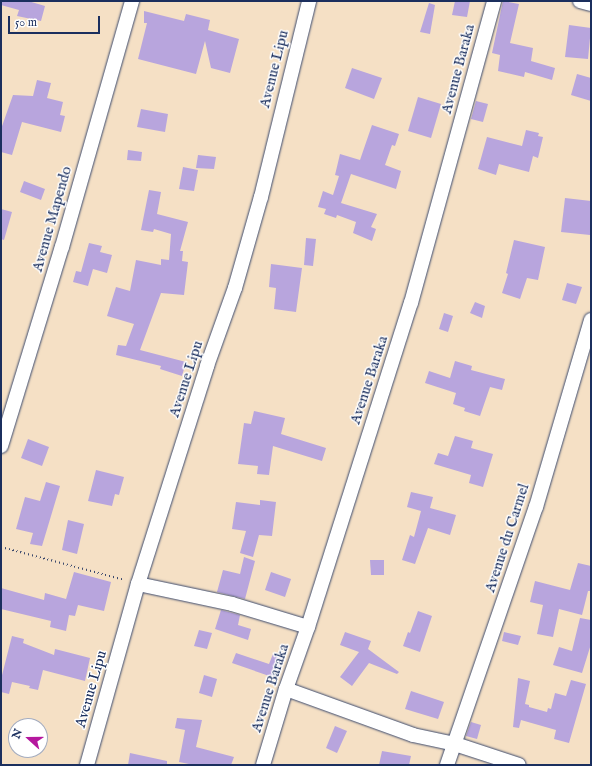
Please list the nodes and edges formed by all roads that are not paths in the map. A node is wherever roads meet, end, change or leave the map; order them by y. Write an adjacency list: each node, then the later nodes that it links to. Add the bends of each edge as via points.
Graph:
1 (132, 1): 7 (street, Avenue Mapendo, via 62,247)
2 (309, 1): 8 (street, Avenue Lipu, via 257,212 235,288 207,366)
3 (494, 1): 9 (street, Avenue Baraka, via 411,303)
4 (580, 1): 5 (street)
5 (591, 4)
6 (591, 320): 11 (street, Avenue du Carmel, via 536,507)
7 (1, 446)
8 (138, 584): 9 (street, via 232,604); 12 (street, Avenue Lipu)
9 (308, 627): 10 (street, Avenue Baraka)
10 (286, 689): 11 (street, via 414,735); 13 (street, Avenue Baraka)
11 (455, 744): 14 (street, Avenue du Carmel); 15 (street)
12 (87, 765)
13 (263, 765)
14 (447, 765)
15 (519, 765)

